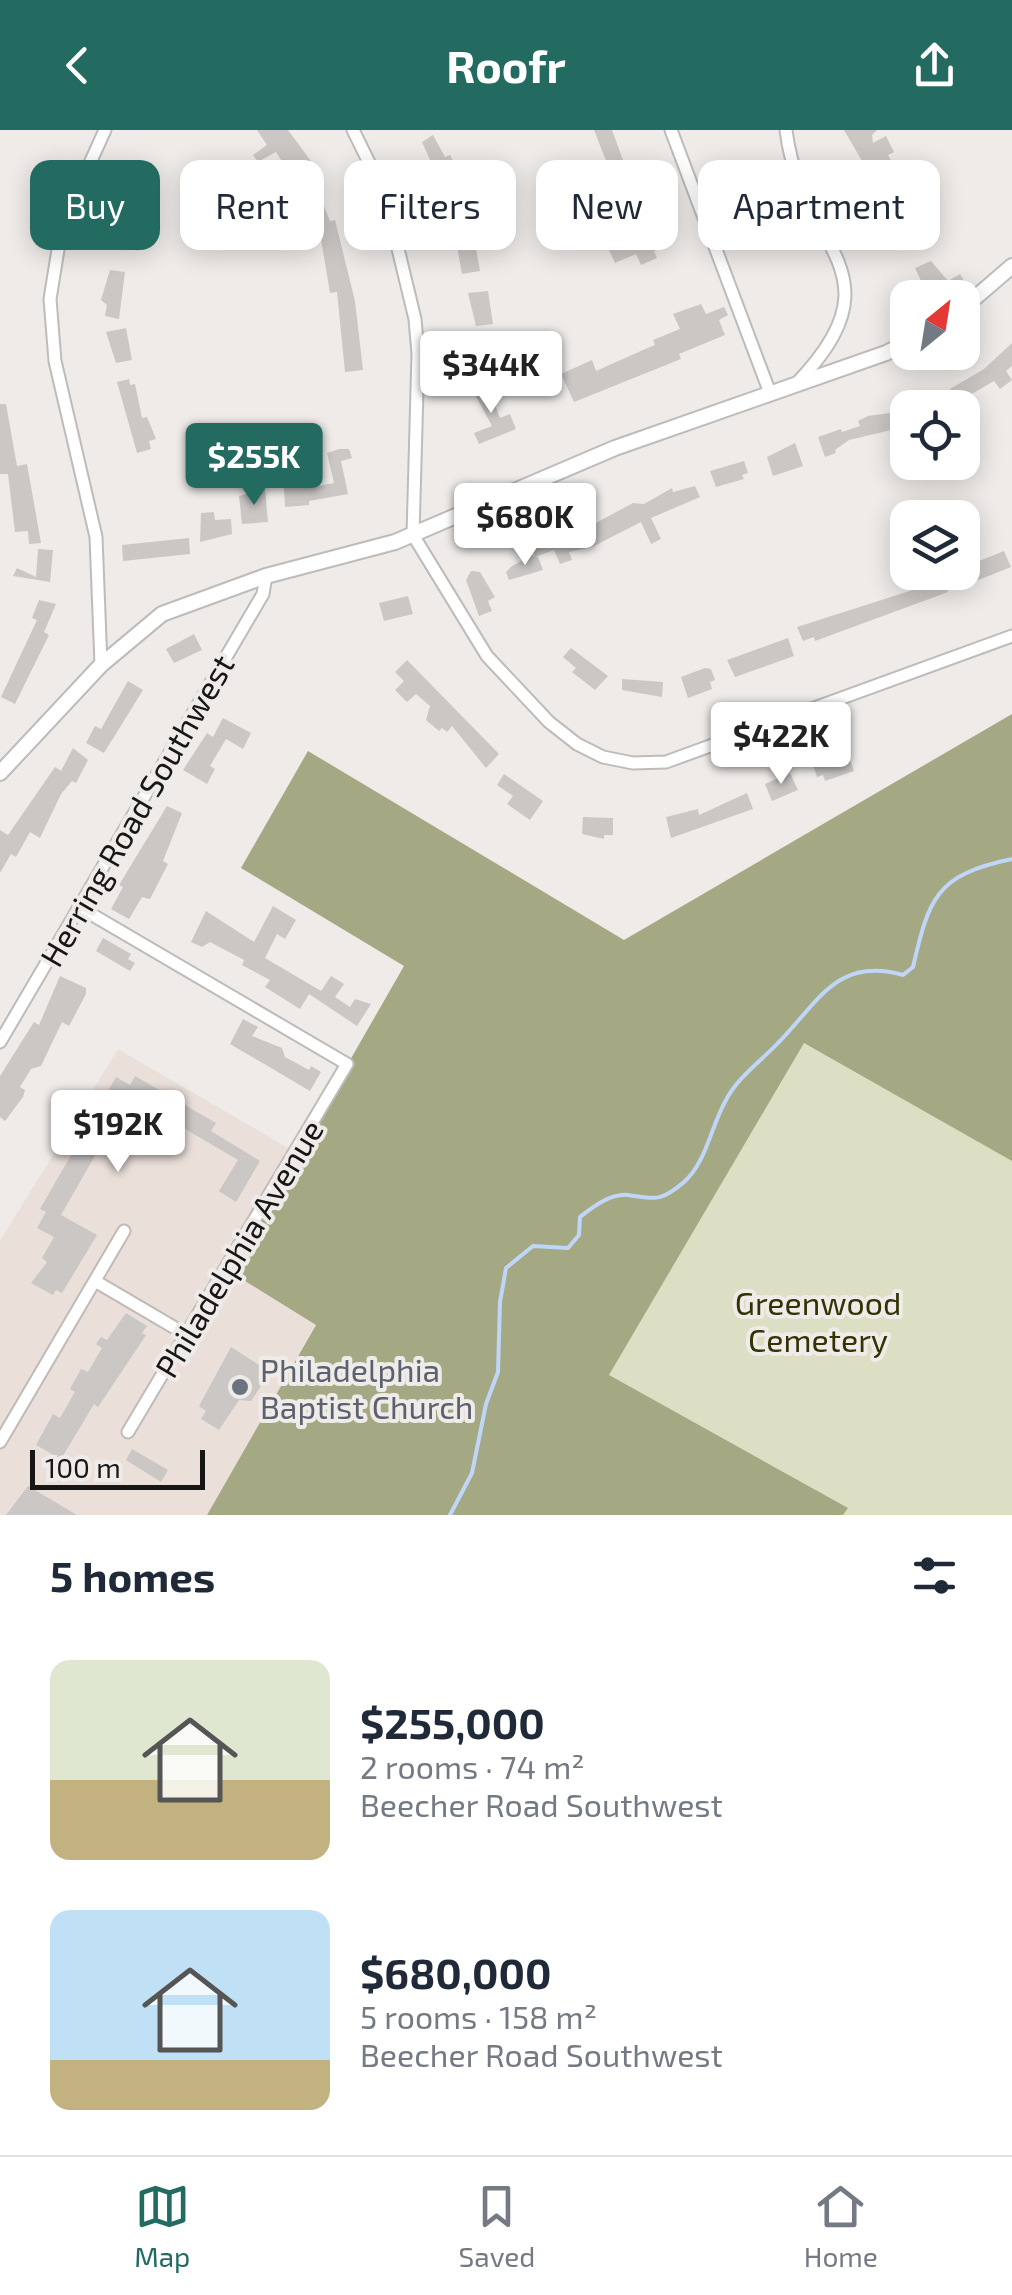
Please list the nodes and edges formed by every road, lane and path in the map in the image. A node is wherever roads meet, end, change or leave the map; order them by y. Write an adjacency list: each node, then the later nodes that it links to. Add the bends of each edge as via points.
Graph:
1 (105, 130): 13 (street, via 68,207 50,300 54,360 96,538)
2 (353, 130): 10 (street, via 385,195 415,319)
3 (671, 130): 9 (street)
4 (786, 130): 8 (street, via 795,177 839,262 846,300 834,340)
5 (1012, 266): 6 (street)
6 (980, 294)
7 (890, 349): 8 (street)
8 (796, 384): 9 (street)
9 (770, 393): 10 (street, via 615,448)
10 (413, 535): 11 (street); 12 (street, via 460,618 517,691 578,744 634,763 666,762)
11 (266, 576): 13 (street, via 162,614); 15 (street, Herring Road Southwest, via 263,594)
12 (1012, 636)
13 (100, 665): 14 (street)
14 (0, 773)
15 (79, 907): 16 (street, Herring Road Southwest); 19 (street, Philadelphia Avenue, via 347,1064)
16 (0, 1042)
17 (124, 1231): 18 (street)
18 (95, 1281): 19 (street); 21 (street)
19 (186, 1335): 20 (street, Philadelphia Avenue)
20 (128, 1432)
21 (0, 1442)

